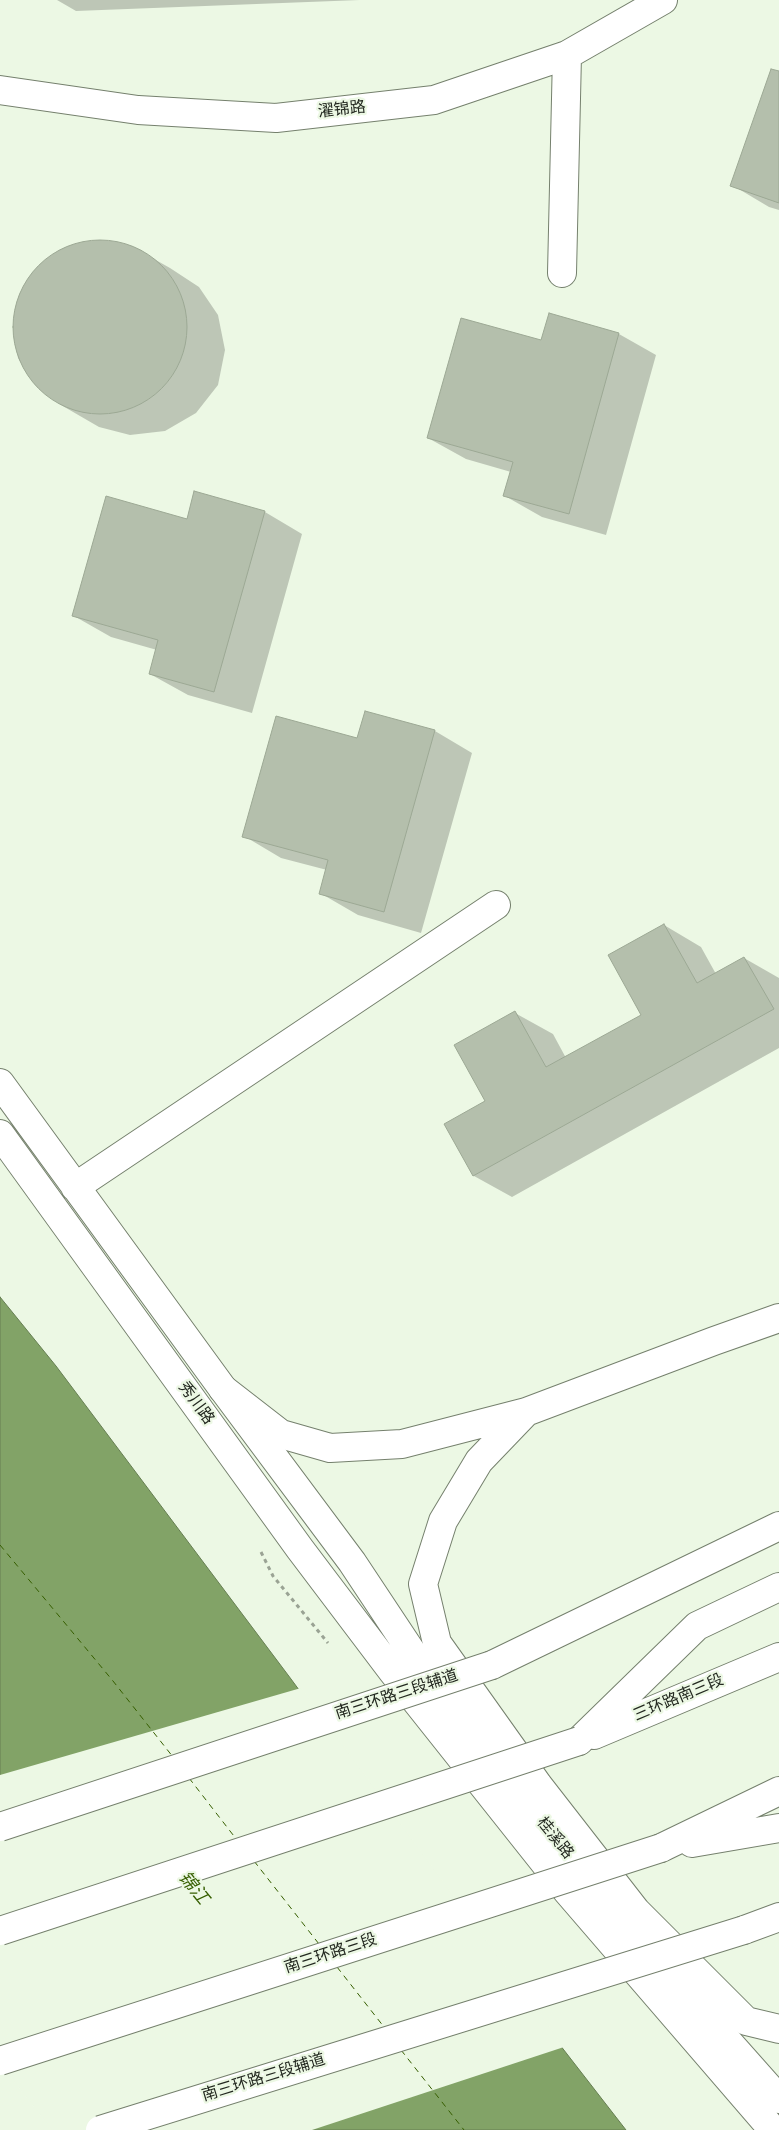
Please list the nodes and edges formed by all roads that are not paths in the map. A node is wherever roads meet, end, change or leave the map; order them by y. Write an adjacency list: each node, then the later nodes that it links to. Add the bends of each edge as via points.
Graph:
1 (663, 0): 2 (main road, 濯锦路)
2 (567, 56): 3 (main road, 濯锦路, via 434,100 276,118 138,110); 4 (main road)
3 (0, 90)
4 (562, 273)
5 (496, 905): 8 (main road)
6 (0, 1083): 8 (main road, 秀川路)
7 (0, 1134): 16 (main road, 秀川路, via 300,1549)
8 (75, 1187): 10 (main road, 秀川路)
9 (779, 1318): 11 (main road)
10 (223, 1389): 11 (main road, via 281,1434 330,1448 402,1444); 13 (main road, 秀川路)
11 (526, 1412): 24 (main road, via 478,1461 443,1521 423,1584 437,1643 538,1785 636,1911 746,2021)
12 (779, 1526): 19 (main road, 南三环路三段辅道, bridge, via 492,1665)
13 (352, 1562): 26 (main road, 桂溪路, via 413,1654 546,1830)
14 (779, 1587): 17 (main road, via 697,1626)
15 (779, 1657): 17 (main road, 三环路南三段)
16 (393, 1672): 28 (main road, 桂溪路, via 567,1891)
17 (579, 1742): 23 (main road, bridge)
18 (779, 1791): 21 (main road)
19 (0, 1827)
20 (779, 1828): 21 (main road)
21 (661, 1848): 25 (main road, 南三环路三段, bridge)
22 (779, 1917): 27 (main road, 南三环路三段辅道, bridge)
23 (0, 1931)
24 (779, 2029)
25 (0, 2061)
26 (779, 2099)
27 (100, 2130)
28 (773, 2130)

